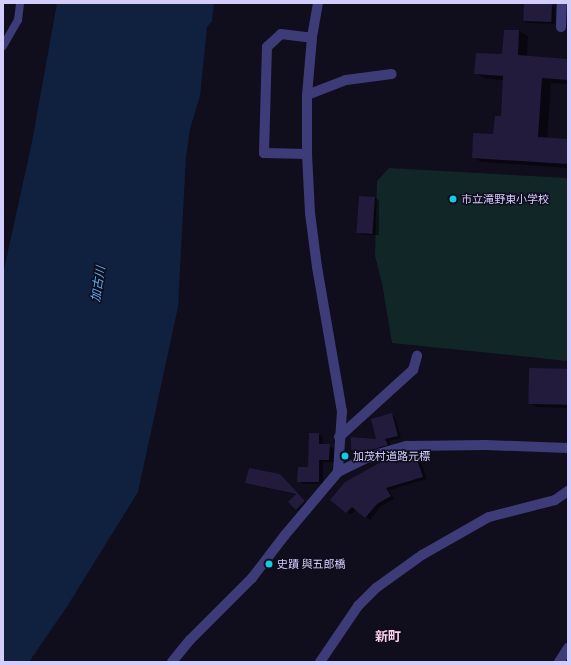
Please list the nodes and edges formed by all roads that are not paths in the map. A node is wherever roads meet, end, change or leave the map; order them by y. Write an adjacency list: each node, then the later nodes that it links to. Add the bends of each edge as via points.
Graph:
1 (20, 3): 6 (lane, via 18,20)
2 (318, 3): 5 (street)
3 (562, 3): 4 (street)
4 (561, 27)
5 (312, 38): 8 (street); 9 (street, via 281,34 267,47 264,154)
6 (3, 46)
7 (392, 74): 8 (street, via 346,80)
8 (307, 95): 9 (street)
9 (307, 154): 11 (street, via 310,213 317,266 342,411)
10 (417, 356): 11 (street, via 413,370)
11 (339, 437): 13 (street)
12 (568, 448): 13 (street, via 408,446 371,456)
13 (338, 472): 16 (street, via 252,578 190,640)
14 (568, 491): 17 (street, via 555,500 489,517 422,555 376,588 358,606)
15 (568, 648): 18 (street)
16 (172, 662)
17 (320, 662)
18 (559, 662)

